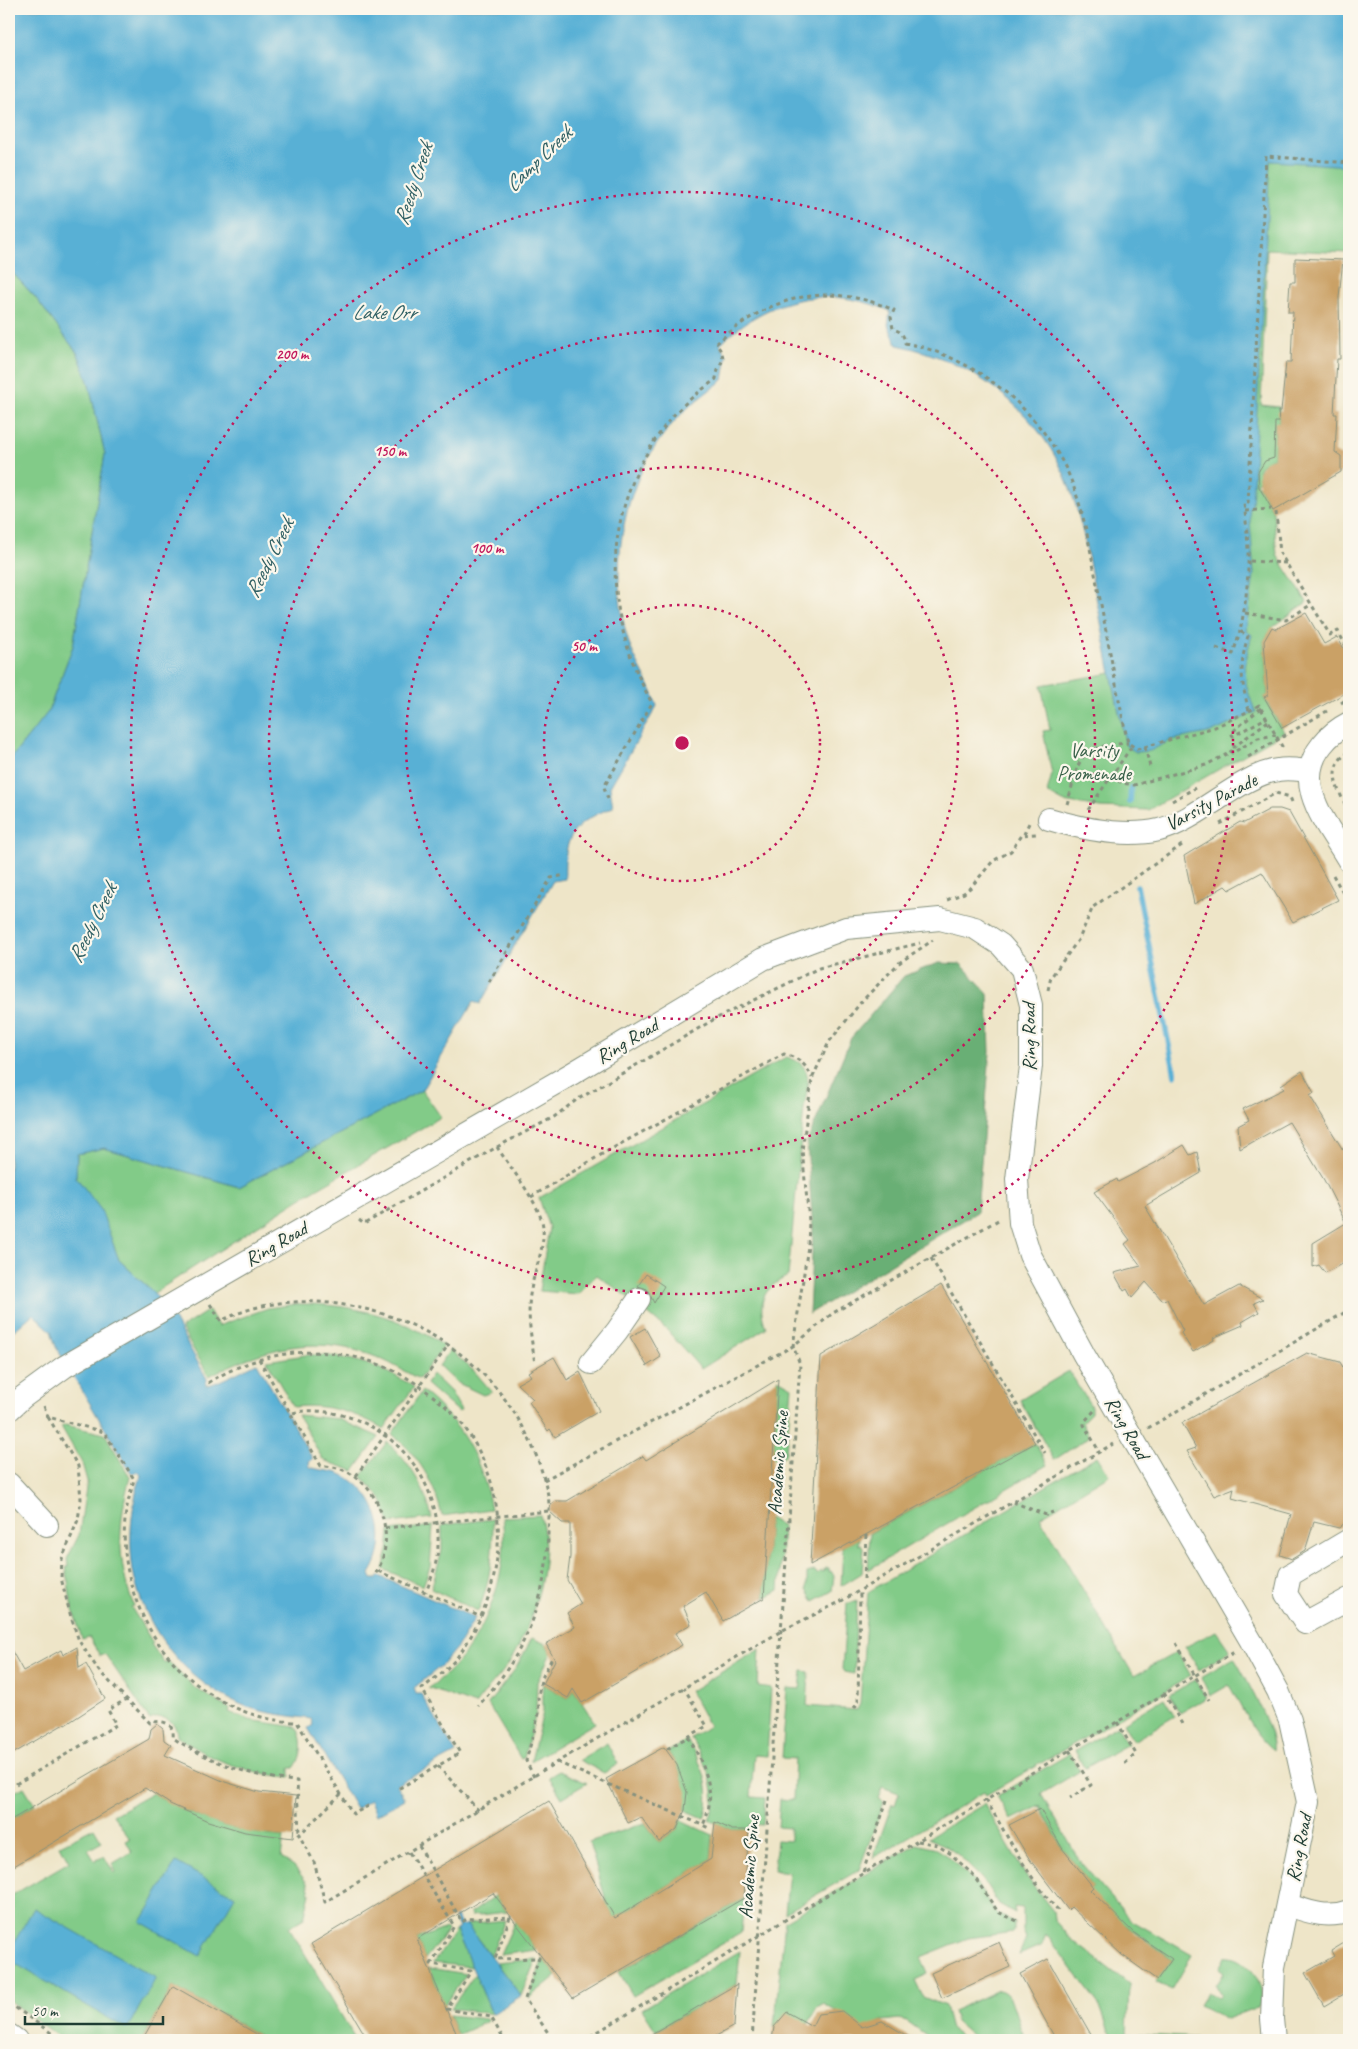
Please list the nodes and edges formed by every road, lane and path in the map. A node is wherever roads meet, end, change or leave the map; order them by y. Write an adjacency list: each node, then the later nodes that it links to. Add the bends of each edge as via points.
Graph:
1 (1349, 163): 3 (path, via 1266,156 1248,503 1244,504)
2 (1271, 509): 3 (path)
3 (1245, 511): 5 (path)
4 (1276, 512): 6 (path, via 1280,553)
5 (1250, 561): 6 (path); 8 (path)
6 (1286, 563): 7 (path)
7 (1312, 604): 8 (path, via 1286,620); 11 (path, via 1330,635 1338,631)
8 (1244, 613): 9 (path)
9 (1240, 631): 10 (path, via 1233,654); 14 (path, via 1248,636 1241,658 1241,672)
10 (1216, 648)
11 (1349, 652)
12 (1349, 698): 17 (path)
13 (1261, 708): 14 (path); 15 (path); 15 (path, via 1231,733 1233,736)
14 (1249, 711): 20 (path, via 1215,727)
15 (1267, 719): 17 (path); 21 (path)
16 (1349, 723): 26 (street, via 1324,743 1314,756)
17 (1277, 737): 21 (path, via 1258,738); 22 (path); 24 (path)
18 (1128, 743): 19 (path); 29 (path, via 1083,514 1068,473 1049,439 1026,411 993,382 960,362 926,347 905,343 904,336 892,329 894,310 855,297 817,295 783,301 761,310 734,326 716,344 724,356 716,379 669,422 630,487 615,566 616,604 625,642 652,703 604,787); 31 (path, via 1100,747 1084,754 1079,760 1065,808)
19 (1132, 746): 20 (path, via 1137,749); 27 (path)
20 (1145, 747): 25 (path)
21 (1231, 752): 27 (path, via 1206,765 1134,786)
22 (1285, 752)
23 (1349, 752): 33 (path, via 1338,760 1334,768 1336,787)
24 (1245, 758)
25 (1150, 767)
26 (1309, 771): 36 (street, Varsity Parade, via 1287,769 1267,773 1159,830 1123,832 1078,827); 38 (street, via 1312,798)
27 (1111, 776): 34 (path)
28 (1203, 783): 30 (path)
29 (608, 799)
30 (1170, 802)
31 (1072, 810)
32 (1080, 811): 34 (path)
33 (1349, 811)
34 (1087, 812): 35 (path)
35 (1097, 813)
36 (1049, 819)
37 (1182, 845): 41 (path, via 1093,907 1079,939 1051,977 1046,1002)
38 (1349, 861)
39 (565, 875): 40 (path, via 551,878)
40 (489, 982)
41 (1031, 1005): 61 (street, Ring Road, via 1022,969 1001,945 975,928 940,919 846,928 763,959 573,1073 64,1367); 65 (street, Ring Road, via 1031,1066 1017,1179 1020,1223 1039,1276)
42 (812, 1079): 43 (path, Academic Spine, via 829,1042 862,1001 899,963 934,939 819,968 754,998 584,1096 554,1117); 44 (path, via 808,1067 796,1057 784,1054 604,1153); 52 (path, Academic Spine, via 802,1150 810,1222)
43 (497, 1147): 44 (path); 46 (path)
44 (531, 1198): 57 (path, via 543,1226 530,1295)
45 (1002, 1218): 47 (path)
46 (364, 1224)
47 (931, 1258): 52 (path, via 833,1313); 68 (path)
48 (639, 1299): 56 (street)
49 (209, 1303): 51 (path, via 221,1321 280,1302 342,1304 405,1321)
50 (1349, 1310): 65 (path)
51 (449, 1344): 59 (path); 70 (path, via 489,1379 513,1412 530,1441)
52 (793, 1346): 70 (path); 88 (path, Academic Spine, via 800,1364)
53 (13, 1348): 54 (path)
54 (9, 1353)
55 (259, 1359): 58 (path, via 223,1373); 59 (path, via 294,1352 329,1352 385,1366); 62 (path)
56 (591, 1363)
57 (535, 1364)
58 (208, 1383)
59 (420, 1385): 64 (path); 75 (path, via 449,1409 469,1433 484,1460)
60 (42, 1401): 63 (path)
61 (9, 1410)
62 (293, 1413): 64 (path, via 307,1410 346,1416); 69 (path, via 321,1466 345,1470)
63 (48, 1417): 95 (path, via 78,1466 81,1500 78,1520 62,1559 61,1578 71,1617 79,1642 99,1671); 110 (path, via 104,1432 134,1479 125,1518 128,1573 144,1617 170,1658 204,1690 231,1706 269,1719 297,1722)
64 (386, 1436): 69 (path); 76 (path, via 409,1456 419,1470 431,1495)
65 (1132, 1437): 67 (path); 89 (street, Ring Road)
66 (1094, 1443): 67 (path)
67 (1099, 1452): 72 (path)
68 (1045, 1453)
69 (356, 1476): 78 (path, via 376,1499)
70 (544, 1480): 73 (path)
71 (9, 1484): 77 (street)
72 (1013, 1502): 74 (path, via 1046,1515); 84 (path)
73 (549, 1511): 75 (path); 97 (path, via 548,1558 535,1614 509,1670)
74 (1053, 1512)
75 (498, 1514): 76 (path); 87 (path, via 494,1585)
76 (437, 1521): 78 (path); 85 (path, via 437,1559)
77 (47, 1525)
78 (385, 1528): 81 (path, via 384,1552)
79 (866, 1534): 83 (path)
80 (1349, 1540): 86 (street, via 1290,1575 1286,1594 1305,1623)
81 (378, 1571): 82 (path); 85 (path)
82 (374, 1576)
83 (864, 1579)
84 (860, 1590): 88 (path); 98 (path, via 858,1703)
85 (426, 1592): 87 (path)
86 (1349, 1598)
87 (481, 1617): 105 (path, via 457,1658 422,1689 460,1753)
88 (782, 1630): 93 (path); 127 (path, Academic Spine)
89 (1251, 1641): 92 (path); 123 (street, Ring Road, via 1290,1720 1308,1802)
90 (1176, 1643): 92 (path)
91 (553, 1656): 107 (path, via 541,1680 539,1713 526,1761)
92 (1196, 1676): 94 (path); 96 (path)
93 (684, 1688): 101 (path, via 707,1726); 104 (path)
94 (1164, 1693): 99 (path); 100 (path)
95 (126, 1699): 108 (path, via 108,1710 116,1725); 118 (path, via 150,1723 166,1722 171,1727 173,1738 205,1758 258,1776 297,1781)
96 (1208, 1700)
97 (478, 1706)
98 (854, 1708)
99 (1117, 1722): 103 (path); 106 (path, via 1136,1754)
100 (1182, 1724)
101 (688, 1737): 102 (path); 116 (path, via 701,1759 710,1789)
102 (667, 1749)
103 (1070, 1750): 111 (path, via 1090,1785); 113 (path)
104 (557, 1762): 107 (path); 116 (path)
105 (438, 1766): 109 (path); 115 (path)
106 (1122, 1766)
107 (534, 1777): 115 (path)
108 (9, 1788)
109 (398, 1789)
110 (341, 1794): 114 (path, via 353,1814); 118 (path)
111 (1070, 1798)
112 (887, 1800): 122 (path)
113 (986, 1800): 119 (path); 125 (path, via 1018,1858 1045,1896)
114 (372, 1804)
115 (479, 1810): 120 (path)
116 (704, 1825): 117 (path)
117 (709, 1828)
118 (299, 1835): 121 (path, via 314,1862 325,1902)
119 (916, 1842): 122 (path); 126 (path, via 925,1841 951,1854 973,1875 998,1912)
120 (419, 1846): 121 (path); 133 (path, via 462,1922 510,1917 495,1959 539,1958 525,1999)
121 (409, 1852): 132 (path, via 454,1926 431,1964 471,1971 448,2009 491,2017)
122 (863, 1873): 127 (path)
123 (1288, 1906): 124 (street, via 1325,1916); 136 (street, Ring Road, via 1274,1966)
124 (1349, 1911)
125 (1062, 1913)
126 (1017, 1920)
127 (759, 1935): 134 (path); 135 (path, Academic Spine)
128 (9, 2003): 131 (path)
129 (9, 2035): 130 (street)
130 (16, 2040)
131 (60, 2040)
132 (504, 2040)
133 (553, 2040)
134 (584, 2040)
135 (752, 2040)
136 (1274, 2040)

